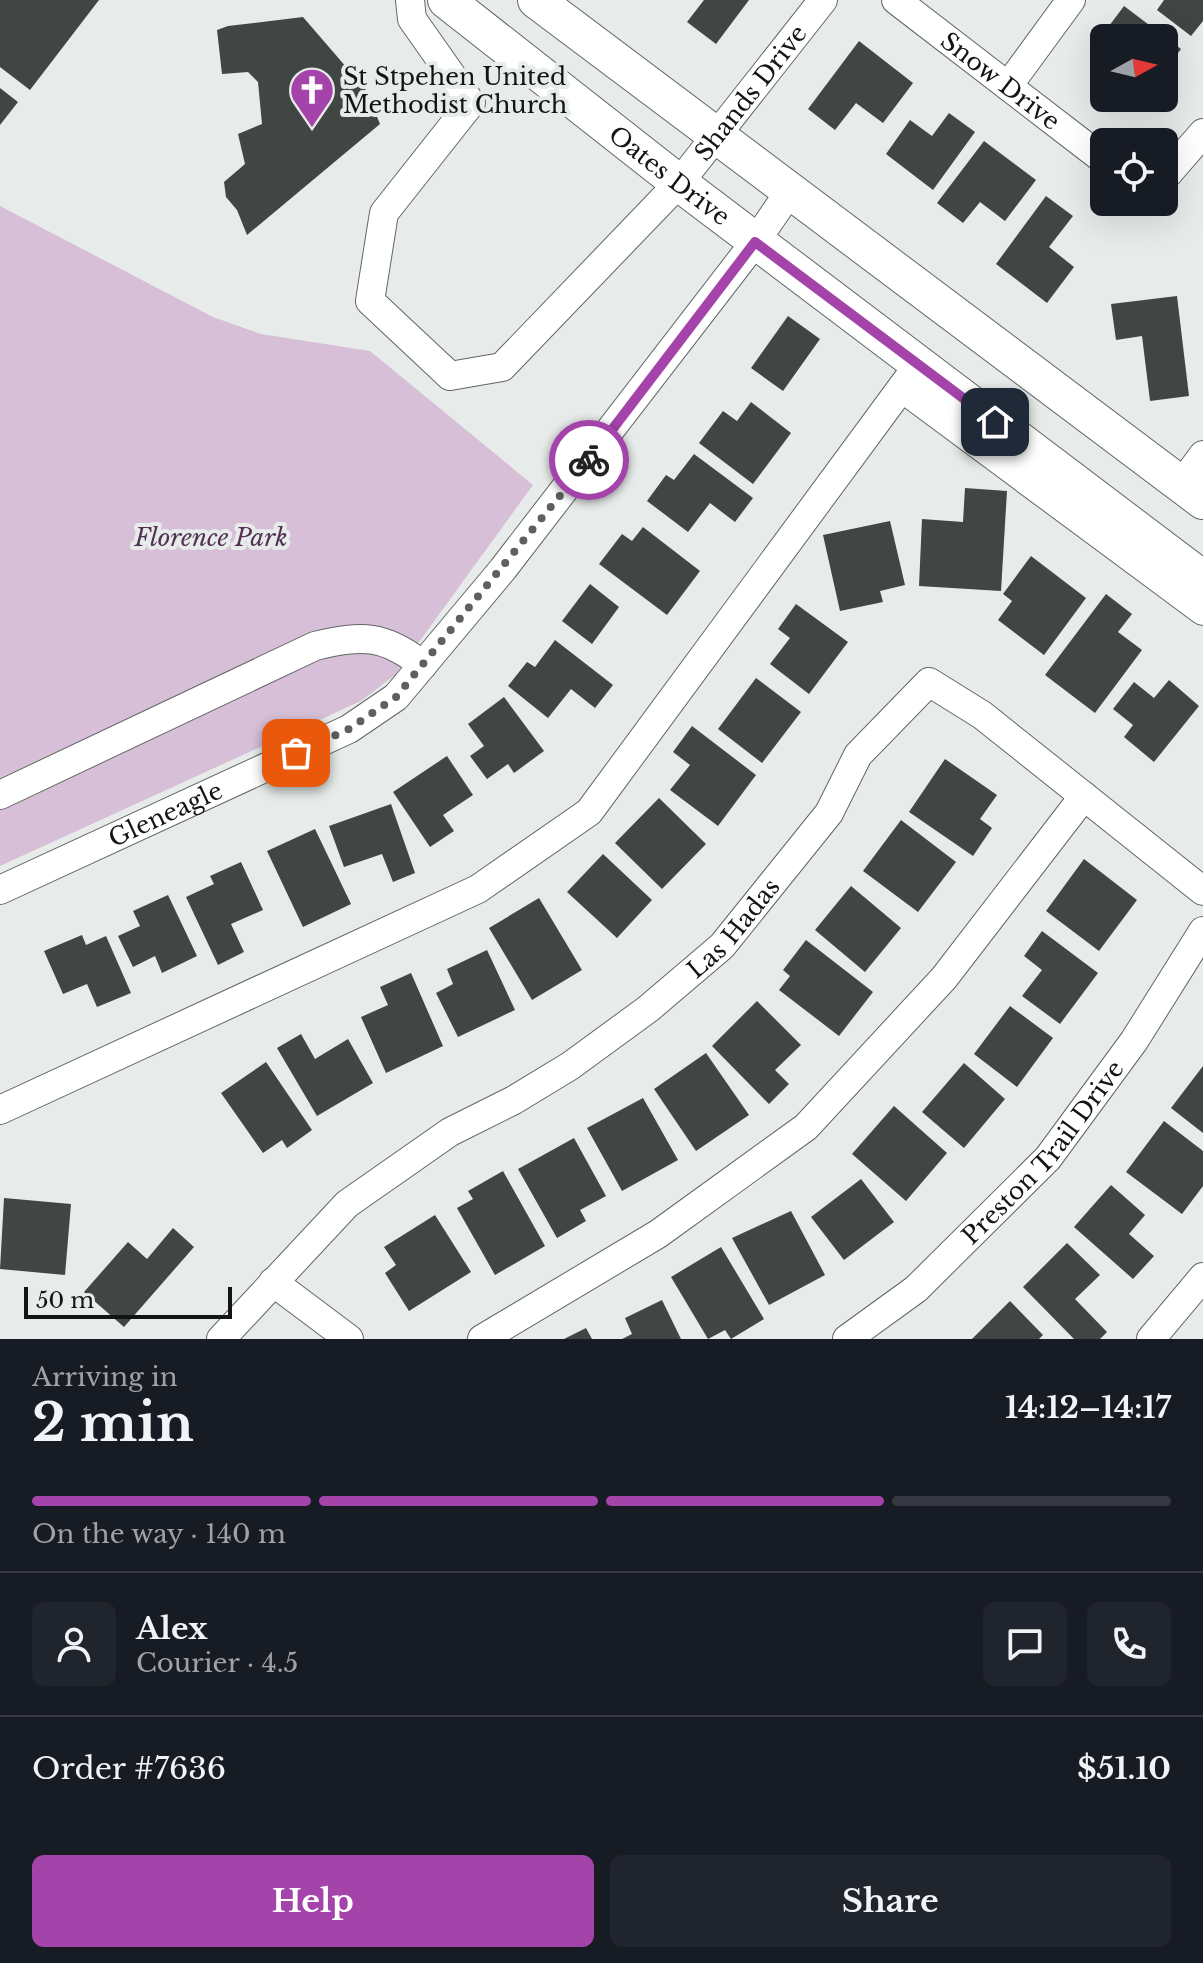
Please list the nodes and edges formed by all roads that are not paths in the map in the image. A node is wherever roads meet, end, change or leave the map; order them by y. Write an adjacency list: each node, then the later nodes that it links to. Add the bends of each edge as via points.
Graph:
1 (410, 0): 12 (street, Shands Drive, via 412,19 471,103 384,213 370,301 450,376 502,367)
2 (446, 0): 12 (main road, Oates Drive)
3 (536, 0): 9 (main road)
4 (823, 0): 9 (street, Shands Drive)
5 (896, 0): 7 (street, Snow Drive)
6 (1071, 0): 7 (street)
7 (1008, 86): 10 (street, Snow Drive)
8 (1203, 133): 11 (street)
9 (714, 135): 12 (street, Shands Drive); 13 (main road)
10 (1090, 149)
11 (1178, 162)
12 (679, 183): 14 (main road, Oates Drive)
13 (790, 191): 14 (street, Gleneagle); 17 (main road)
14 (755, 242): 15 (main road, Oates Drive); 20 (street, Gleneagle, via 564,492)
15 (910, 376): 18 (main road, Oates Drive); 19 (street); 26 (street, via 589,812 478,889)
16 (1203, 455): 17 (street)
17 (1192, 493)
18 (1203, 579)
19 (1203, 611)
20 (423, 665): 21 (street, via 398,646 374,638 315,646); 23 (street, Gleneagle, via 396,697 349,729)
21 (0, 795)
22 (1084, 796): 24 (street, Las Hadas); 28 (street, Las Hadas, via 982,715 929,682 858,755 829,813 722,946 570,1066 450,1132 347,1204); 31 (street, via 944,978 806,1127 658,1234)
23 (0, 890)
24 (1203, 891)
25 (1203, 931): 32 (street, Preston Trail Drive, via 1134,1041 1048,1158 916,1289)
26 (0, 1110)
27 (1203, 1277): 33 (street)
28 (273, 1282): 29 (street, Las Hadas); 30 (street)
29 (221, 1339)
30 (349, 1339)
31 (482, 1339)
32 (847, 1339)
33 (1151, 1339)

